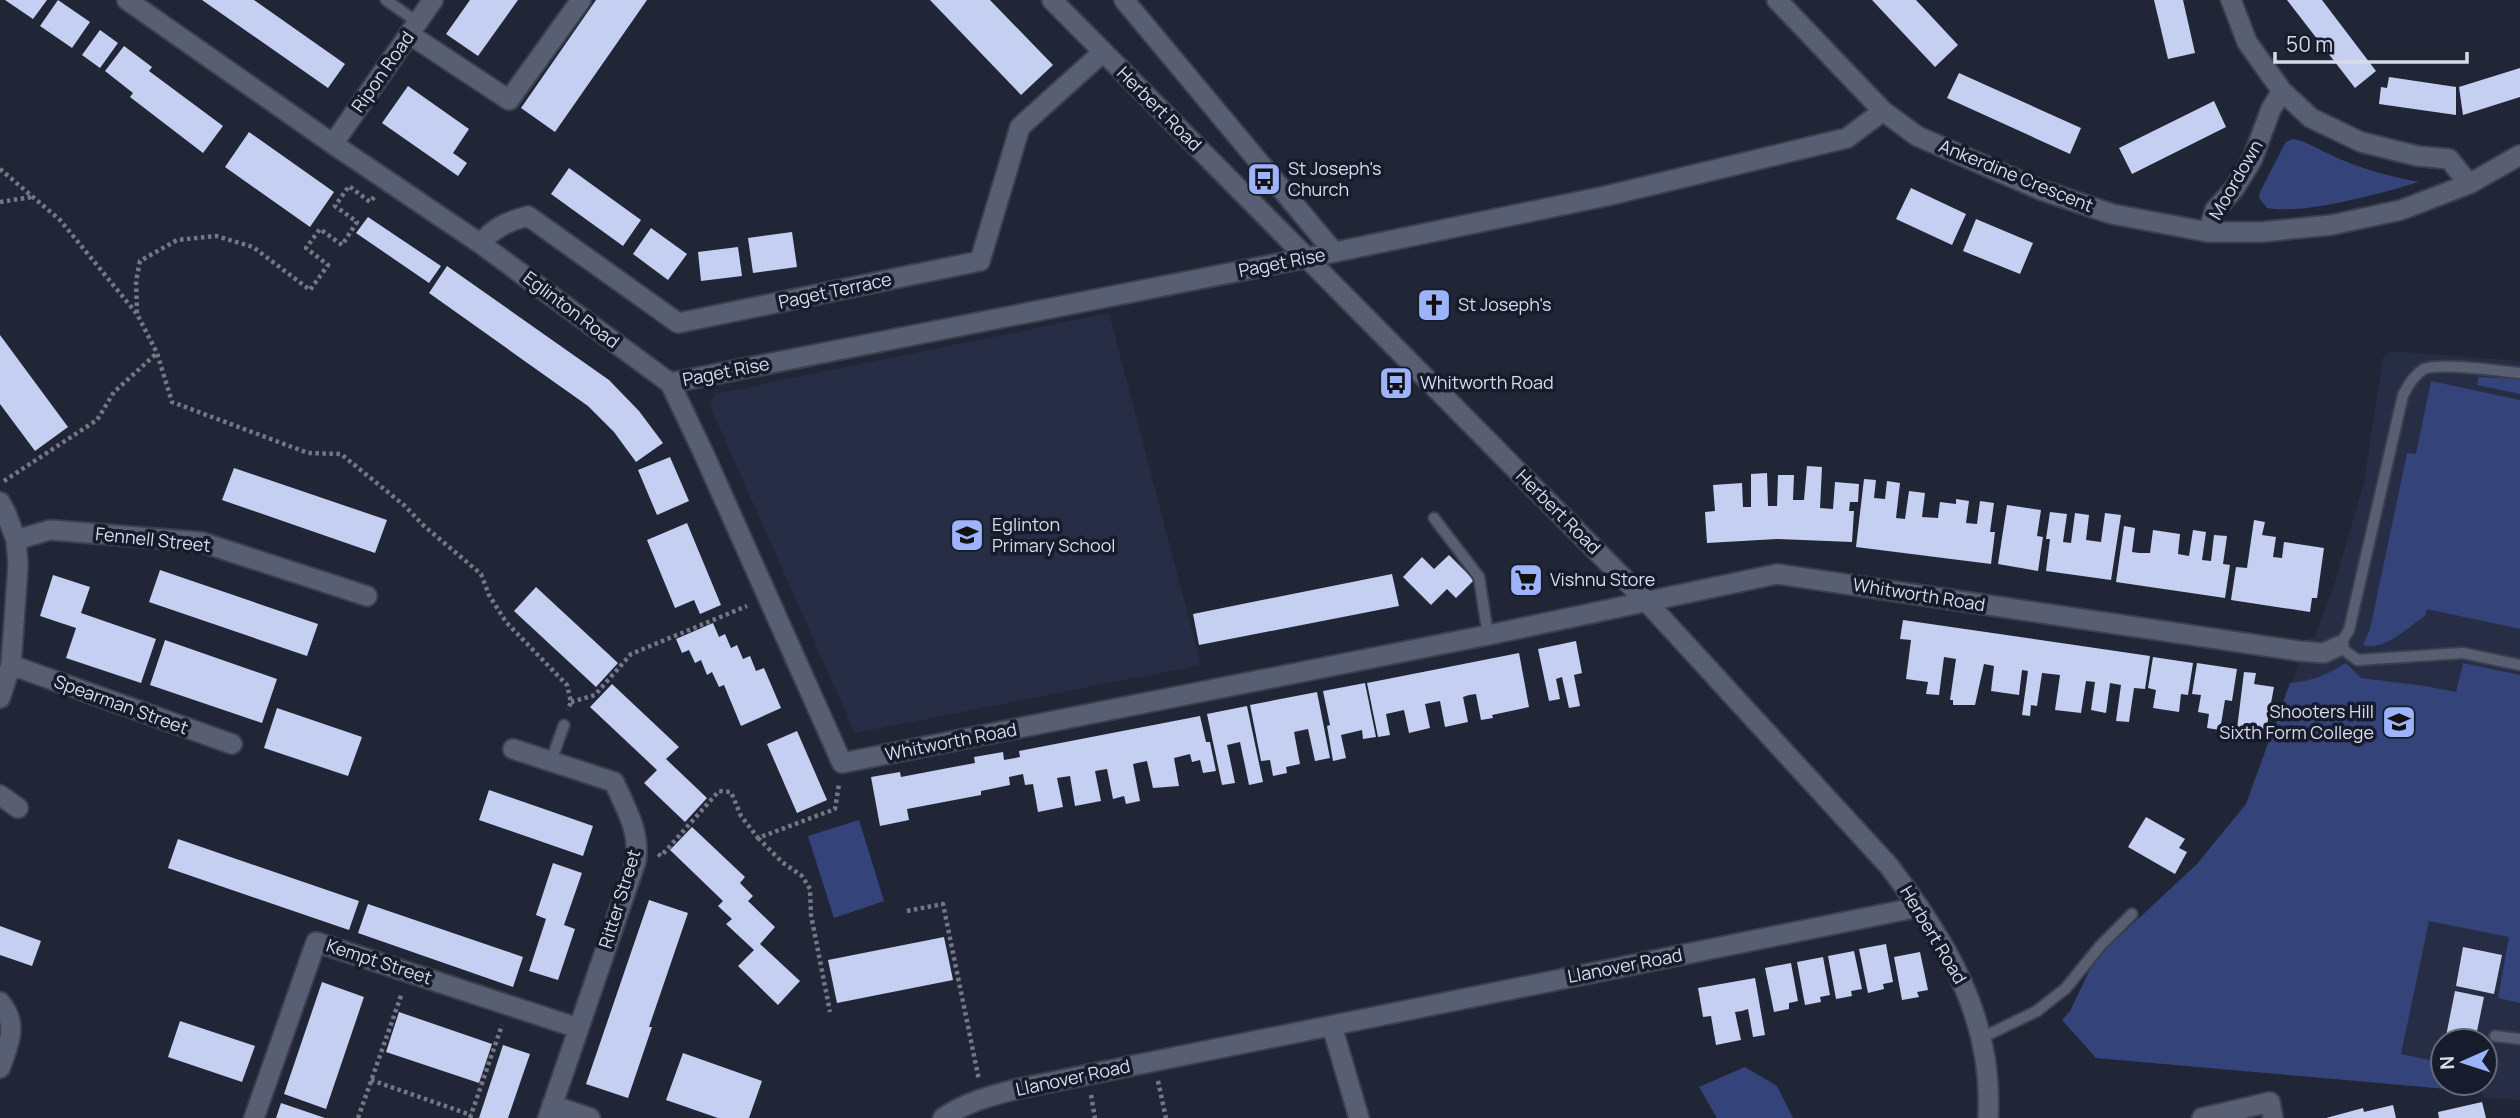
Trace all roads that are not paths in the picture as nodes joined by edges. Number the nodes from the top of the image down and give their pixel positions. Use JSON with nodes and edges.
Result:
{"nodes":[{"id":1,"x":127,"y":0,"type":"edge"},
{"id":2,"x":386,"y":0,"type":"edge"},
{"id":3,"x":433,"y":0,"type":"edge"},
{"id":4,"x":581,"y":0,"type":"edge"},
{"id":5,"x":1052,"y":0,"type":"edge"},
{"id":6,"x":1124,"y":0,"type":"edge"},
{"id":7,"x":1777,"y":0,"type":"edge"},
{"id":8,"x":2231,"y":0,"type":"edge"},
{"id":9,"x":413,"y":28,"type":"junction"},
{"id":10,"x":1103,"y":52,"type":"junction"},
{"id":11,"x":2282,"y":91,"type":"junction"},
{"id":12,"x":1883,"y":111,"type":"junction"},
{"id":13,"x":333,"y":144,"type":"junction"},
{"id":14,"x":2520,"y":155,"type":"edge"},
{"id":15,"x":2469,"y":184,"type":"junction"},
{"id":16,"x":2207,"y":232,"type":"junction"},
{"id":17,"x":481,"y":243,"type":"junction"},
{"id":18,"x":1334,"y":252,"type":"junction"},
{"id":19,"x":1306,"y":258,"type":"junction"},
{"id":20,"x":2520,"y":373,"type":"edge"},
{"id":21,"x":670,"y":383,"type":"junction"},
{"id":22,"x":0,"y":502,"type":"edge"},
{"id":23,"x":1434,"y":518,"type":"dead end"},
{"id":24,"x":16,"y":540,"type":"junction"},
{"id":25,"x":367,"y":596,"type":"dead end"},
{"id":26,"x":1646,"y":601,"type":"junction"},
{"id":27,"x":1488,"y":635,"type":"junction"},
{"id":28,"x":2340,"y":646,"type":"junction"},
{"id":29,"x":10,"y":665,"type":"junction"},
{"id":30,"x":2520,"y":665,"type":"edge"},
{"id":31,"x":0,"y":698,"type":"edge"},
{"id":32,"x":564,"y":725,"type":"road end"},
{"id":33,"x":232,"y":744,"type":"dead end"},
{"id":34,"x":513,"y":749,"type":"dead end"},
{"id":35,"x":551,"y":761,"type":"junction"},
{"id":36,"x":842,"y":763,"type":"joint"},
{"id":37,"x":0,"y":795,"type":"edge"},
{"id":38,"x":18,"y":808,"type":"dead end"},
{"id":39,"x":1919,"y":907,"type":"junction"},
{"id":40,"x":2132,"y":914,"type":"dead end"},
{"id":41,"x":0,"y":1002,"type":"edge"},
{"id":42,"x":1332,"y":1026,"type":"junction"},
{"id":43,"x":578,"y":1028,"type":"junction"},
{"id":44,"x":2499,"y":1036,"type":"edge"},
{"id":45,"x":1981,"y":1038,"type":"junction"},
{"id":46,"x":2520,"y":1039,"type":"edge"},
{"id":47,"x":0,"y":1068,"type":"edge"},
{"id":48,"x":550,"y":1112,"type":"edge"},
{"id":49,"x":254,"y":1118,"type":"edge"},
{"id":50,"x":590,"y":1118,"type":"edge"},
{"id":51,"x":943,"y":1118,"type":"edge"},
{"id":52,"x":1359,"y":1118,"type":"edge"},
{"id":53,"x":1988,"y":1118,"type":"edge"},
{"id":54,"x":2202,"y":1118,"type":"edge"},
{"id":55,"x":2273,"y":1118,"type":"edge"}],
"edges":[{"from":1,"to":13,"type":"street","name":"Eglinton Road"},
{"from":2,"to":9,"type":"lane"},
{"from":3,"to":9,"type":"street","name":"Ripon Road"},
{"from":4,"to":9,"type":"street"},
{"from":5,"to":10,"type":"street","name":"Herbert Road"},
{"from":6,"to":18,"type":"street"},
{"from":7,"to":12,"type":"street","name":"Ankerdine Crescent"},
{"from":8,"to":11,"type":"street"},
{"from":9,"to":13,"type":"street","name":"Ripon Road"},
{"from":10,"to":17,"type":"street","name":"Paget Terrace"},
{"from":10,"to":19,"type":"street","name":"Herbert Road"},
{"from":11,"to":15,"type":"street"},
{"from":11,"to":16,"type":"street","name":"Moordown"},
{"from":12,"to":16,"type":"street","name":"Ankerdine Crescent"},
{"from":12,"to":18,"type":"street","name":"Paget Rise"},
{"from":13,"to":17,"type":"street","name":"Eglinton Road"},
{"from":14,"to":15,"type":"street","name":"Ankerdine Crescent"},
{"from":15,"to":16,"type":"street","name":"Ankerdine Crescent"},
{"from":17,"to":21,"type":"street","name":"Eglinton Road"},
{"from":18,"to":19,"type":"street","name":"Paget Rise"},
{"from":19,"to":21,"type":"street","name":"Paget Rise"},
{"from":19,"to":26,"type":"street","name":"Herbert Road"},
{"from":20,"to":28,"type":"lane"},
{"from":21,"to":36,"type":"street","name":"Eglinton Road"},
{"from":22,"to":24,"type":"street"},
{"from":23,"to":27,"type":"lane"},
{"from":24,"to":25,"type":"street","name":"Fennell Street"},
{"from":24,"to":29,"type":"street"},
{"from":26,"to":27,"type":"street","name":"Whitworth Road"},
{"from":26,"to":28,"type":"street","name":"Whitworth Road"},
{"from":26,"to":39,"type":"street","name":"Herbert Road"},
{"from":27,"to":36,"type":"street","name":"Whitworth Road"},
{"from":28,"to":30,"type":"lane"},
{"from":29,"to":31,"type":"street"},
{"from":29,"to":33,"type":"street","name":"Spearman Street"},
{"from":32,"to":35,"type":"lane"},
{"from":34,"to":35,"type":"street","name":"Ritter Street"},
{"from":35,"to":43,"type":"street","name":"Ritter Street"},
{"from":37,"to":38,"type":"street"},
{"from":39,"to":42,"type":"street","name":"Llanover Road"},
{"from":39,"to":45,"type":"street","name":"Herbert Road"},
{"from":40,"to":45,"type":"lane"},
{"from":41,"to":47,"type":"street"},
{"from":42,"to":51,"type":"street","name":"Llanover Road"},
{"from":42,"to":52,"type":"street"},
{"from":43,"to":48,"type":"street","name":"Ritter Street"},
{"from":43,"to":49,"type":"street","name":"Kempt Street"},
{"from":44,"to":46,"type":"lane"},
{"from":45,"to":53,"type":"street","name":"Herbert Road"},
{"from":48,"to":50,"type":"street"},
{"from":54,"to":55,"type":"street"}]}
